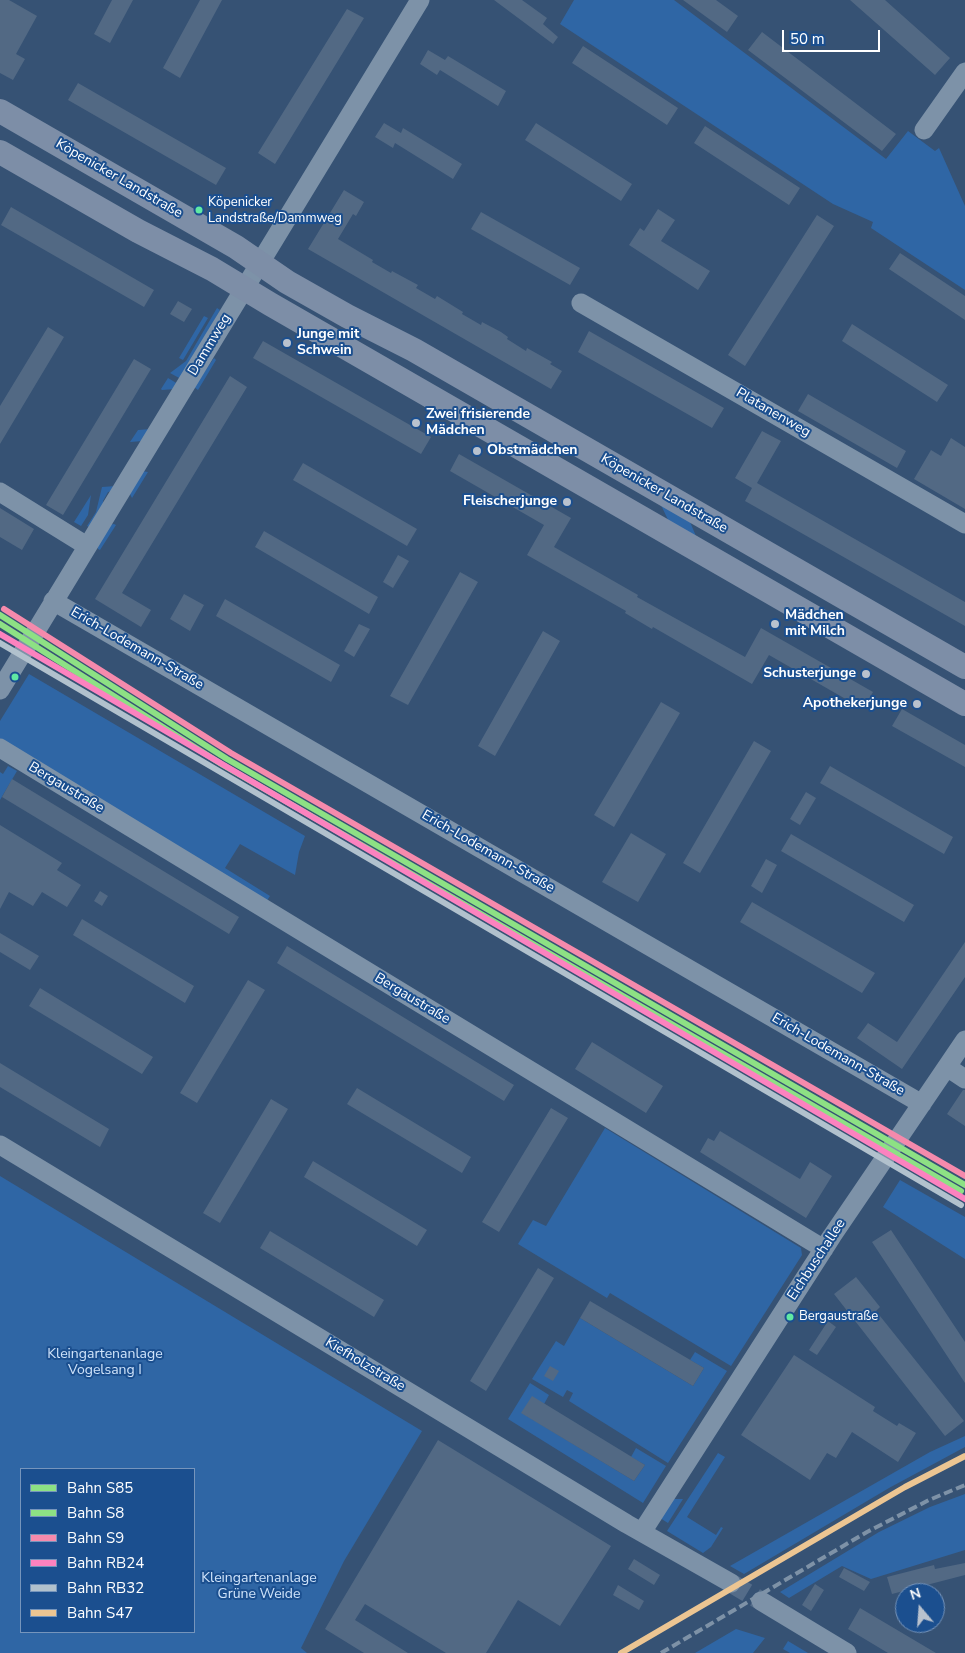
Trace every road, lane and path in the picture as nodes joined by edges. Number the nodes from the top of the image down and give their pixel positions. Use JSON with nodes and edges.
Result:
{"nodes":[{"id":1,"x":420,"y":0,"type":"edge"},
{"id":2,"x":965,"y":72,"type":"edge"},
{"id":3,"x":0,"y":111,"type":"edge"},
{"id":4,"x":924,"y":130,"type":"dead end"},
{"id":5,"x":0,"y":152,"type":"edge"},
{"id":6,"x":260,"y":263,"type":"junction"},
{"id":7,"x":244,"y":289,"type":"junction"},
{"id":8,"x":581,"y":303,"type":"dead end"},
{"id":9,"x":0,"y":492,"type":"edge"},
{"id":10,"x":965,"y":524,"type":"edge"},
{"id":11,"x":87,"y":546,"type":"junction"},
{"id":12,"x":53,"y":601,"type":"junction"},
{"id":13,"x":965,"y":667,"type":"edge"},
{"id":14,"x":0,"y":690,"type":"edge"},
{"id":15,"x":965,"y":704,"type":"edge"},
{"id":16,"x":0,"y":748,"type":"edge"},
{"id":17,"x":965,"y":1040,"type":"edge"},
{"id":18,"x":947,"y":1067,"type":"junction"},
{"id":19,"x":965,"y":1078,"type":"edge"},
{"id":20,"x":922,"y":1104,"type":"junction"},
{"id":21,"x":0,"y":1145,"type":"edge"},
{"id":22,"x":824,"y":1249,"type":"junction"},
{"id":23,"x":642,"y":1532,"type":"junction"},
{"id":24,"x":732,"y":1584,"type":"tunnel mouth"},
{"id":25,"x":760,"y":1601,"type":"tunnel mouth"},
{"id":26,"x":847,"y":1653,"type":"edge"}],
"edges":[{"from":1,"to":6,"type":"street","name":"Dammweg"},
{"from":2,"to":4,"type":"street"},
{"from":3,"to":6,"type":"main road","name":"Köpenicker Landstraße"},
{"from":5,"to":7,"type":"main road"},
{"from":6,"to":7,"type":"street","name":"Dammweg"},
{"from":6,"to":13,"type":"main road","name":"Köpenicker Landstraße"},
{"from":7,"to":11,"type":"street","name":"Dammweg"},
{"from":7,"to":15,"type":"main road"},
{"from":8,"to":10,"type":"street","name":"Platanenweg"},
{"from":9,"to":11,"type":"street"},
{"from":11,"to":12,"type":"street","name":"Dammweg"},
{"from":12,"to":14,"type":"street","name":"Dammweg"},
{"from":12,"to":20,"type":"street","name":"Erich-Lodemann-Straße"},
{"from":16,"to":22,"type":"street","name":"Bergaustraße"},
{"from":17,"to":18,"type":"street","name":"Eichbuschallee"},
{"from":18,"to":19,"type":"street"},
{"from":18,"to":20,"type":"street","name":"Eichbuschallee"},
{"from":20,"to":22,"type":"street","name":"Eichbuschallee"},
{"from":21,"to":23,"type":"street","name":"Kiefholzstraße"},
{"from":22,"to":23,"type":"street","name":"Eichbuschallee"},
{"from":23,"to":24,"type":"street","name":"Kiefholzstraße"},
{"from":25,"to":26,"type":"street"}]}
